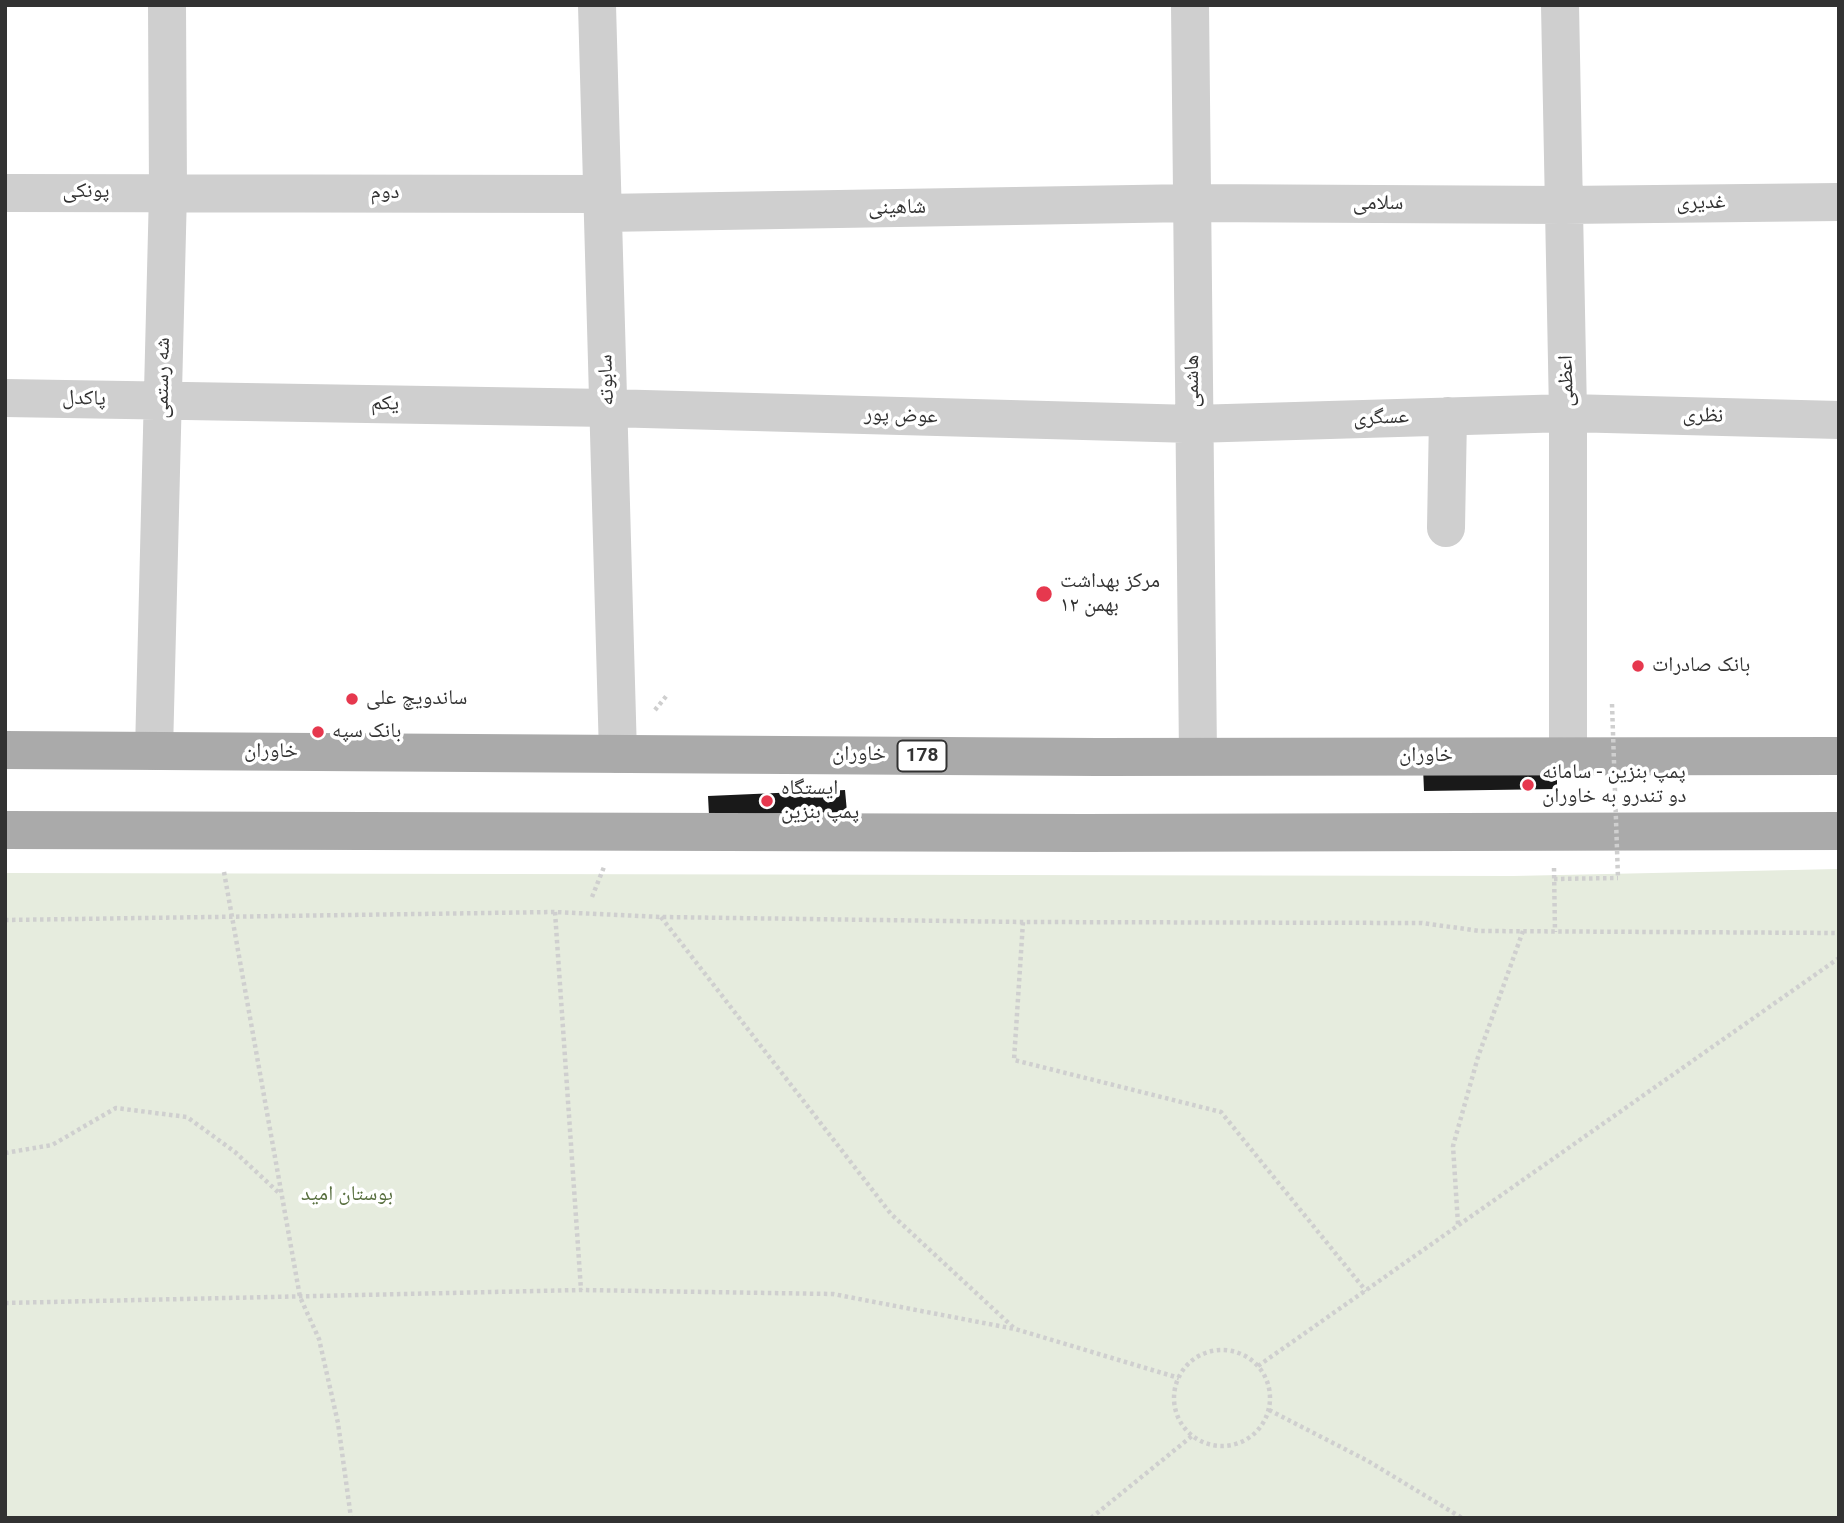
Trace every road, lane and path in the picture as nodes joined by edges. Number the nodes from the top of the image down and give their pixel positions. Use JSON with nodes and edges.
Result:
{"nodes":[{"id":1,"x":167,"y":5,"type":"edge"},
{"id":2,"x":597,"y":5,"type":"edge"},
{"id":3,"x":1190,"y":5,"type":"edge"},
{"id":4,"x":1560,"y":5,"type":"edge"},
{"id":5,"x":168,"y":192,"type":"junction"},
{"id":6,"x":5,"y":193,"type":"edge"},
{"id":7,"x":1839,"y":202,"type":"edge"},
{"id":8,"x":1192,"y":203,"type":"junction"},
{"id":9,"x":603,"y":204,"type":"junction"},
{"id":10,"x":1564,"y":205,"type":"junction"},
{"id":11,"x":5,"y":398,"type":"edge"},
{"id":12,"x":162,"y":400,"type":"junction"},
{"id":13,"x":608,"y":408,"type":"junction"},
{"id":14,"x":1568,"y":412,"type":"junction"},
{"id":15,"x":1448,"y":416,"type":"junction"},
{"id":16,"x":1839,"y":420,"type":"edge"},
{"id":17,"x":1193,"y":424,"type":"junction"},
{"id":18,"x":1446,"y":528,"type":"dead end"},
{"id":19,"x":1612,"y":704,"type":"dead end"},
{"id":20,"x":5,"y":750,"type":"edge"},
{"id":21,"x":154,"y":751,"type":"junction"},
{"id":22,"x":618,"y":754,"type":"junction"},
{"id":23,"x":1839,"y":756,"type":"edge"},
{"id":24,"x":1198,"y":757,"type":"junction"},
{"id":25,"x":1568,"y":757,"type":"junction"},
{"id":26,"x":5,"y":830,"type":"edge"},
{"id":27,"x":1839,"y":831,"type":"edge"},
{"id":28,"x":224,"y":872,"type":"dead end"},
{"id":29,"x":555,"y":912,"type":"junction"},
{"id":30,"x":232,"y":917,"type":"junction"},
{"id":31,"x":661,"y":917,"type":"junction"},
{"id":32,"x":5,"y":920,"type":"edge"},
{"id":33,"x":1023,"y":922,"type":"junction"},
{"id":34,"x":1523,"y":932,"type":"junction"},
{"id":35,"x":1555,"y":932,"type":"junction"},
{"id":36,"x":1839,"y":933,"type":"edge"},
{"id":37,"x":1839,"y":958,"type":"edge"},
{"id":38,"x":5,"y":1153,"type":"edge"},
{"id":39,"x":280,"y":1195,"type":"junction"},
{"id":40,"x":1458,"y":1225,"type":"junction"},
{"id":41,"x":581,"y":1290,"type":"junction"},
{"id":42,"x":1366,"y":1291,"type":"junction"},
{"id":43,"x":300,"y":1297,"type":"junction"},
{"id":44,"x":5,"y":1303,"type":"edge"},
{"id":45,"x":1015,"y":1329,"type":"junction"},
{"id":46,"x":1258,"y":1366,"type":"junction"},
{"id":47,"x":1179,"y":1378,"type":"junction"},
{"id":48,"x":1269,"y":1410,"type":"junction"},
{"id":49,"x":1192,"y":1436,"type":"junction"},
{"id":50,"x":351,"y":1518,"type":"edge"},
{"id":51,"x":1091,"y":1518,"type":"edge"},
{"id":52,"x":1462,"y":1518,"type":"edge"}],
"edges":[{"from":1,"to":5,"type":"street","name":"شه رستمی"},
{"from":2,"to":9,"type":"street","name":"سابوته"},
{"from":3,"to":8,"type":"street","name":"هاشمی"},
{"from":4,"to":10,"type":"street","name":"اعظمی"},
{"from":5,"to":6,"type":"street","name":"پونکی"},
{"from":5,"to":9,"type":"street","name":"دوم"},
{"from":5,"to":12,"type":"street","name":"شه رستمی"},
{"from":7,"to":10,"type":"street","name":"غدیری"},
{"from":8,"to":9,"type":"street","name":"شاهینی"},
{"from":8,"to":10,"type":"street","name":"سلامی"},
{"from":8,"to":17,"type":"street","name":"هاشمی"},
{"from":9,"to":13,"type":"street","name":"سابوته"},
{"from":10,"to":14,"type":"street","name":"اعظمی"},
{"from":11,"to":12,"type":"street","name":"پاکدل"},
{"from":12,"to":13,"type":"street","name":"یکم"},
{"from":12,"to":21,"type":"street","name":"شه رستمی"},
{"from":13,"to":17,"type":"street","name":"عوض پور"},
{"from":13,"to":22,"type":"street","name":"سابوته"},
{"from":14,"to":15,"type":"street","name":"عسگری"},
{"from":14,"to":16,"type":"street","name":"نظری"},
{"from":14,"to":25,"type":"street","name":"اعظمی"},
{"from":15,"to":17,"type":"street","name":"عسگری"},
{"from":15,"to":18,"type":"street"},
{"from":17,"to":24,"type":"street","name":"هاشمی"},
{"from":19,"to":35,"type":"path","bridge":true},
{"from":20,"to":21,"type":"main road","name":"خاوران","number":"178"},
{"from":21,"to":22,"type":"main road","name":"خاوران","number":"178"},
{"from":22,"to":24,"type":"main road","name":"خاوران","number":"178"},
{"from":23,"to":25,"type":"main road","name":"خاوران","number":"178"},
{"from":24,"to":25,"type":"main road","name":"خاوران","number":"178"},
{"from":26,"to":27,"type":"main road"},
{"from":28,"to":30,"type":"path"},
{"from":29,"to":30,"type":"path"},
{"from":29,"to":31,"type":"path"},
{"from":29,"to":41,"type":"path"},
{"from":30,"to":32,"type":"path"},
{"from":30,"to":39,"type":"path"},
{"from":31,"to":33,"type":"path"},
{"from":31,"to":45,"type":"path"},
{"from":33,"to":34,"type":"path"},
{"from":33,"to":42,"type":"path"},
{"from":34,"to":35,"type":"path"},
{"from":34,"to":40,"type":"path"},
{"from":35,"to":36,"type":"path"},
{"from":37,"to":40,"type":"path"},
{"from":38,"to":39,"type":"path"},
{"from":39,"to":43,"type":"path"},
{"from":40,"to":42,"type":"path"},
{"from":41,"to":43,"type":"path"},
{"from":41,"to":45,"type":"path"},
{"from":42,"to":46,"type":"path"},
{"from":43,"to":44,"type":"path"},
{"from":43,"to":50,"type":"path"},
{"from":45,"to":47,"type":"path"},
{"from":46,"to":47,"type":"path"},
{"from":46,"to":48,"type":"path"},
{"from":47,"to":49,"type":"path"},
{"from":48,"to":49,"type":"path"},
{"from":48,"to":52,"type":"path"},
{"from":49,"to":51,"type":"path"}]}
